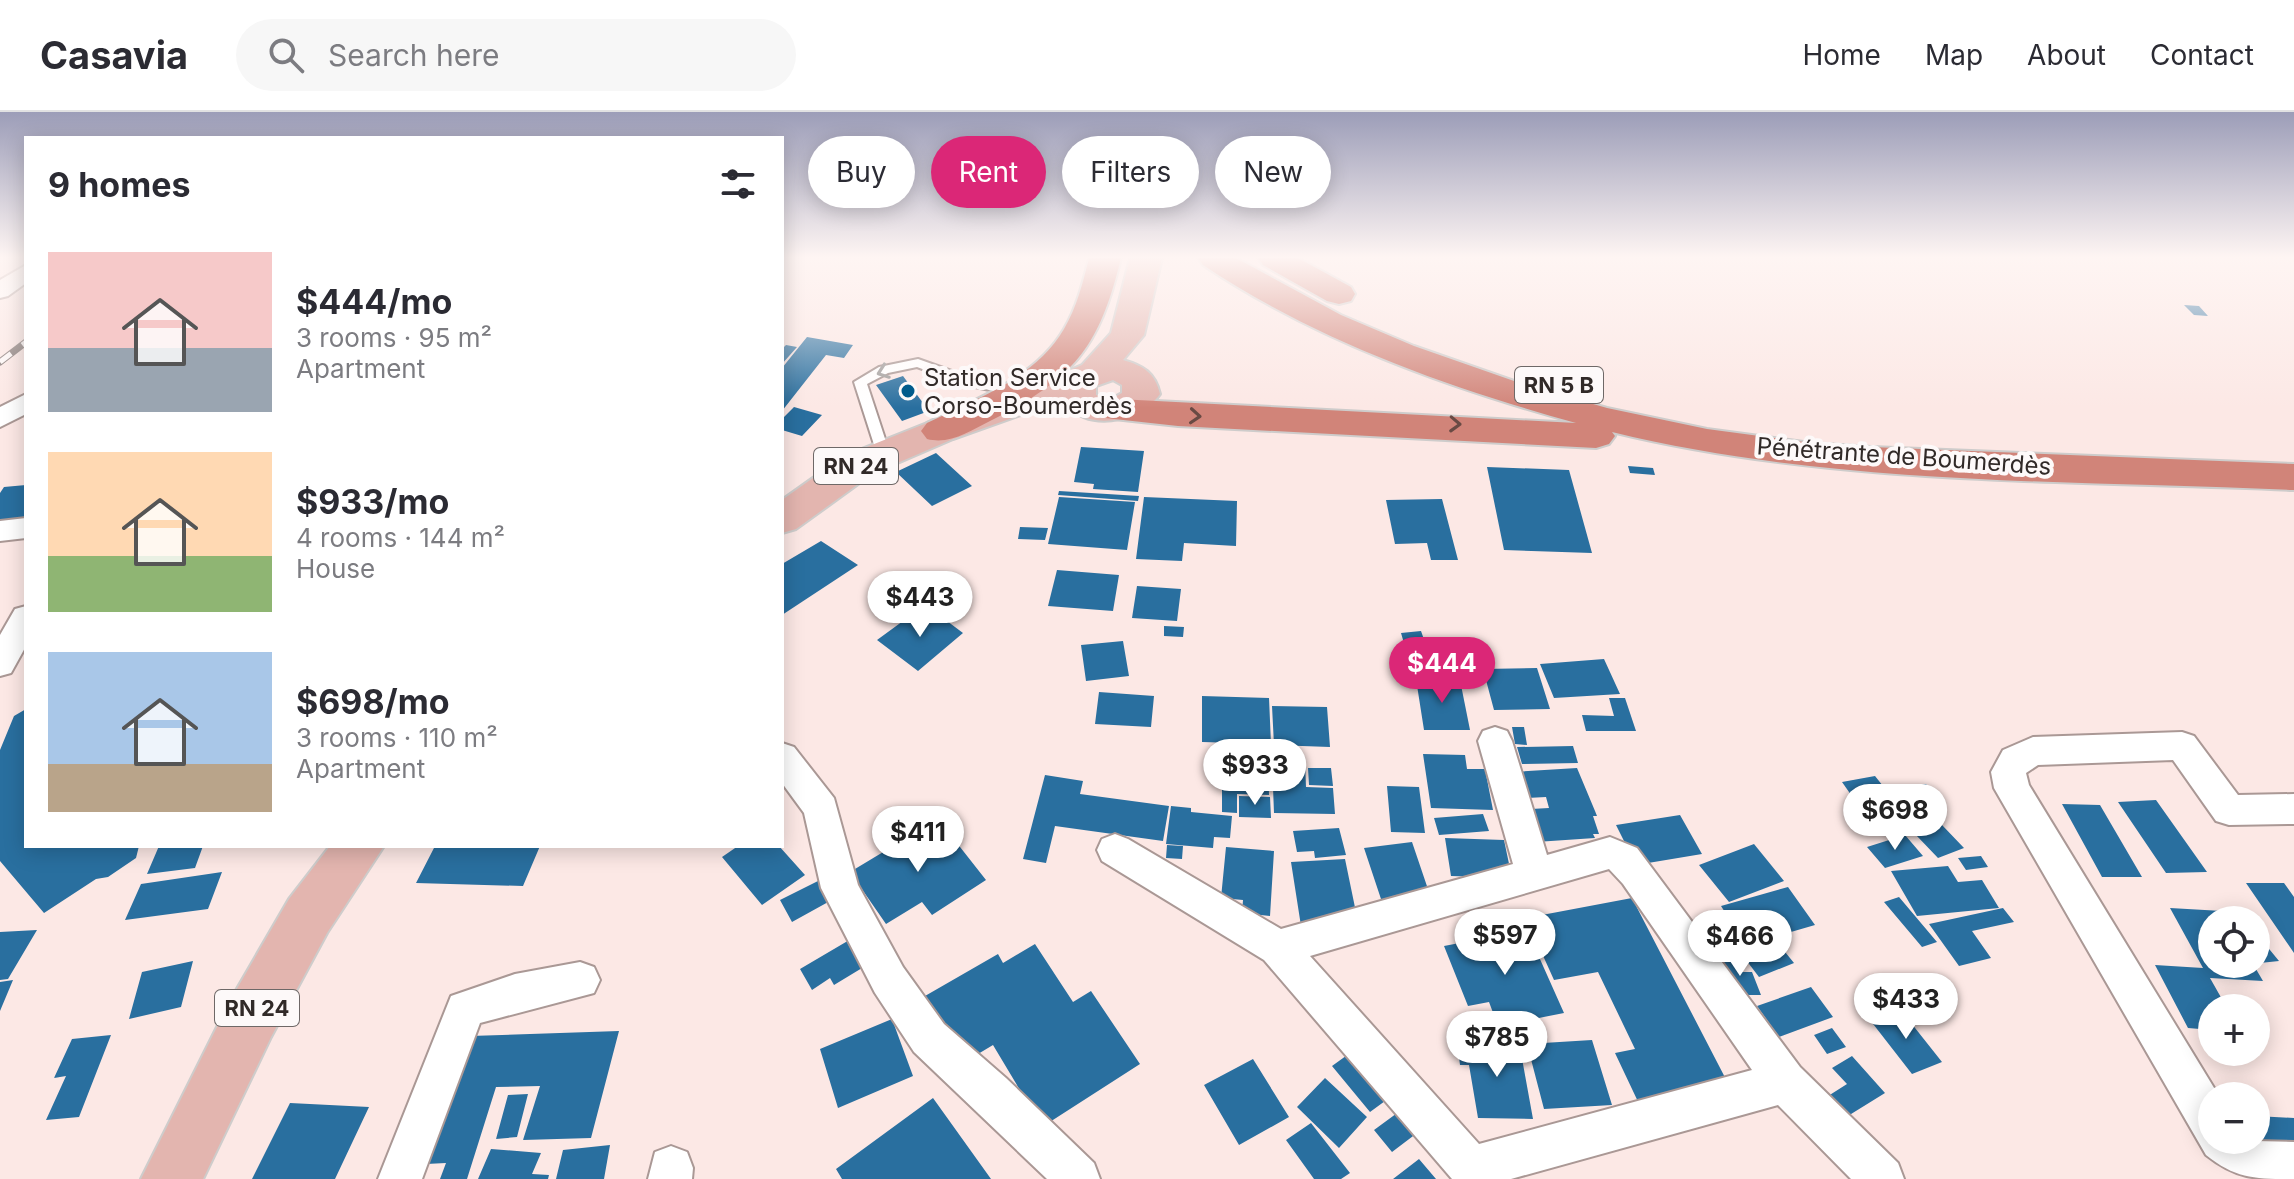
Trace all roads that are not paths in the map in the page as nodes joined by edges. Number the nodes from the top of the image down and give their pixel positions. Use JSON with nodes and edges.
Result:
{"nodes":[{"id":1,"x":1091,"y":308,"type":"edge"},
{"id":2,"x":1134,"y":308,"type":"edge"},
{"id":3,"x":1301,"y":308,"type":"edge"},
{"id":4,"x":1349,"y":308,"type":"edge"},
{"id":5,"x":1368,"y":308,"type":"edge"},
{"id":6,"x":1127,"y":335,"type":"junction"},
{"id":7,"x":1497,"y":369,"type":"junction"},
{"id":8,"x":1027,"y":394,"type":"junction"},
{"id":9,"x":1111,"y":394,"type":"junction"},
{"id":10,"x":24,"y":403,"type":"edge"},
{"id":11,"x":0,"y":419,"type":"edge"},
{"id":12,"x":940,"y":431,"type":"junction"},
{"id":13,"x":2294,"y":451,"type":"edge"},
{"id":14,"x":883,"y":454,"type":"junction"},
{"id":15,"x":1809,"y":454,"type":"junction"},
{"id":16,"x":2294,"y":477,"type":"edge"},
{"id":17,"x":784,"y":518,"type":"edge"},
{"id":18,"x":24,"y":528,"type":"edge"},
{"id":19,"x":0,"y":531,"type":"edge"},
{"id":20,"x":1495,"y":741,"type":"dead end"},
{"id":21,"x":784,"y":760,"type":"edge"},
{"id":22,"x":2294,"y":809,"type":"edge"},
{"id":23,"x":358,"y":848,"type":"edge"},
{"id":24,"x":1115,"y":850,"type":"dead end"},
{"id":25,"x":1535,"y":875,"type":"junction"},
{"id":26,"x":1278,"y":948,"type":"junction"},
{"id":27,"x":580,"y":980,"type":"dead end"},
{"id":28,"x":1785,"y":1082,"type":"junction"},
{"id":29,"x":2198,"y":1101,"type":"edge"},
{"id":30,"x":2236,"y":1154,"type":"edge"},
{"id":31,"x":2294,"y":1164,"type":"edge"},
{"id":32,"x":1476,"y":1174,"type":"edge"},
{"id":33,"x":171,"y":1179,"type":"edge"},
{"id":34,"x":400,"y":1179,"type":"edge"},
{"id":35,"x":1078,"y":1179,"type":"edge"},
{"id":36,"x":1882,"y":1179,"type":"edge"}],
"edges":[{"from":1,"to":8,"type":"highway"},
{"from":2,"to":6,"type":"main road"},
{"from":3,"to":15,"type":"highway","name":"Pénétrante de Boumerdès","number":"RN 5 B"},
{"from":4,"to":7,"type":"highway","name":"Pénétrante de Boumerdès","number":"RN 5 B"},
{"from":5,"to":7,"type":"highway"},
{"from":6,"to":9,"type":"main road"},
{"from":6,"to":9,"type":"main road"},
{"from":7,"to":13,"type":"highway","name":"Pénétrante de Boumerdès","number":"RN 5 B"},
{"from":8,"to":9,"type":"main road"},
{"from":8,"to":12,"type":"main road"},
{"from":8,"to":14,"type":"lane","one_way":true},
{"from":9,"to":12,"type":"main road"},
{"from":9,"to":15,"type":"highway","one_way":true},
{"from":10,"to":11,"type":"street"},
{"from":12,"to":14,"type":"main road","number":"RN 24"},
{"from":14,"to":17,"type":"main road","number":"RN 24"},
{"from":15,"to":16,"type":"highway","name":"Pénétrante de Boumerdès","number":"RN 5 B"},
{"from":18,"to":19,"type":"street"},
{"from":20,"to":25,"type":"street"},
{"from":21,"to":35,"type":"street"},
{"from":22,"to":29,"type":"street"},
{"from":23,"to":33,"type":"main road","number":"RN 24"},
{"from":24,"to":26,"type":"street"},
{"from":25,"to":26,"type":"street"},
{"from":25,"to":28,"type":"street"},
{"from":26,"to":32,"type":"street"},
{"from":27,"to":34,"type":"street"},
{"from":28,"to":32,"type":"street"},
{"from":28,"to":36,"type":"street"},
{"from":30,"to":31,"type":"street"}]}
